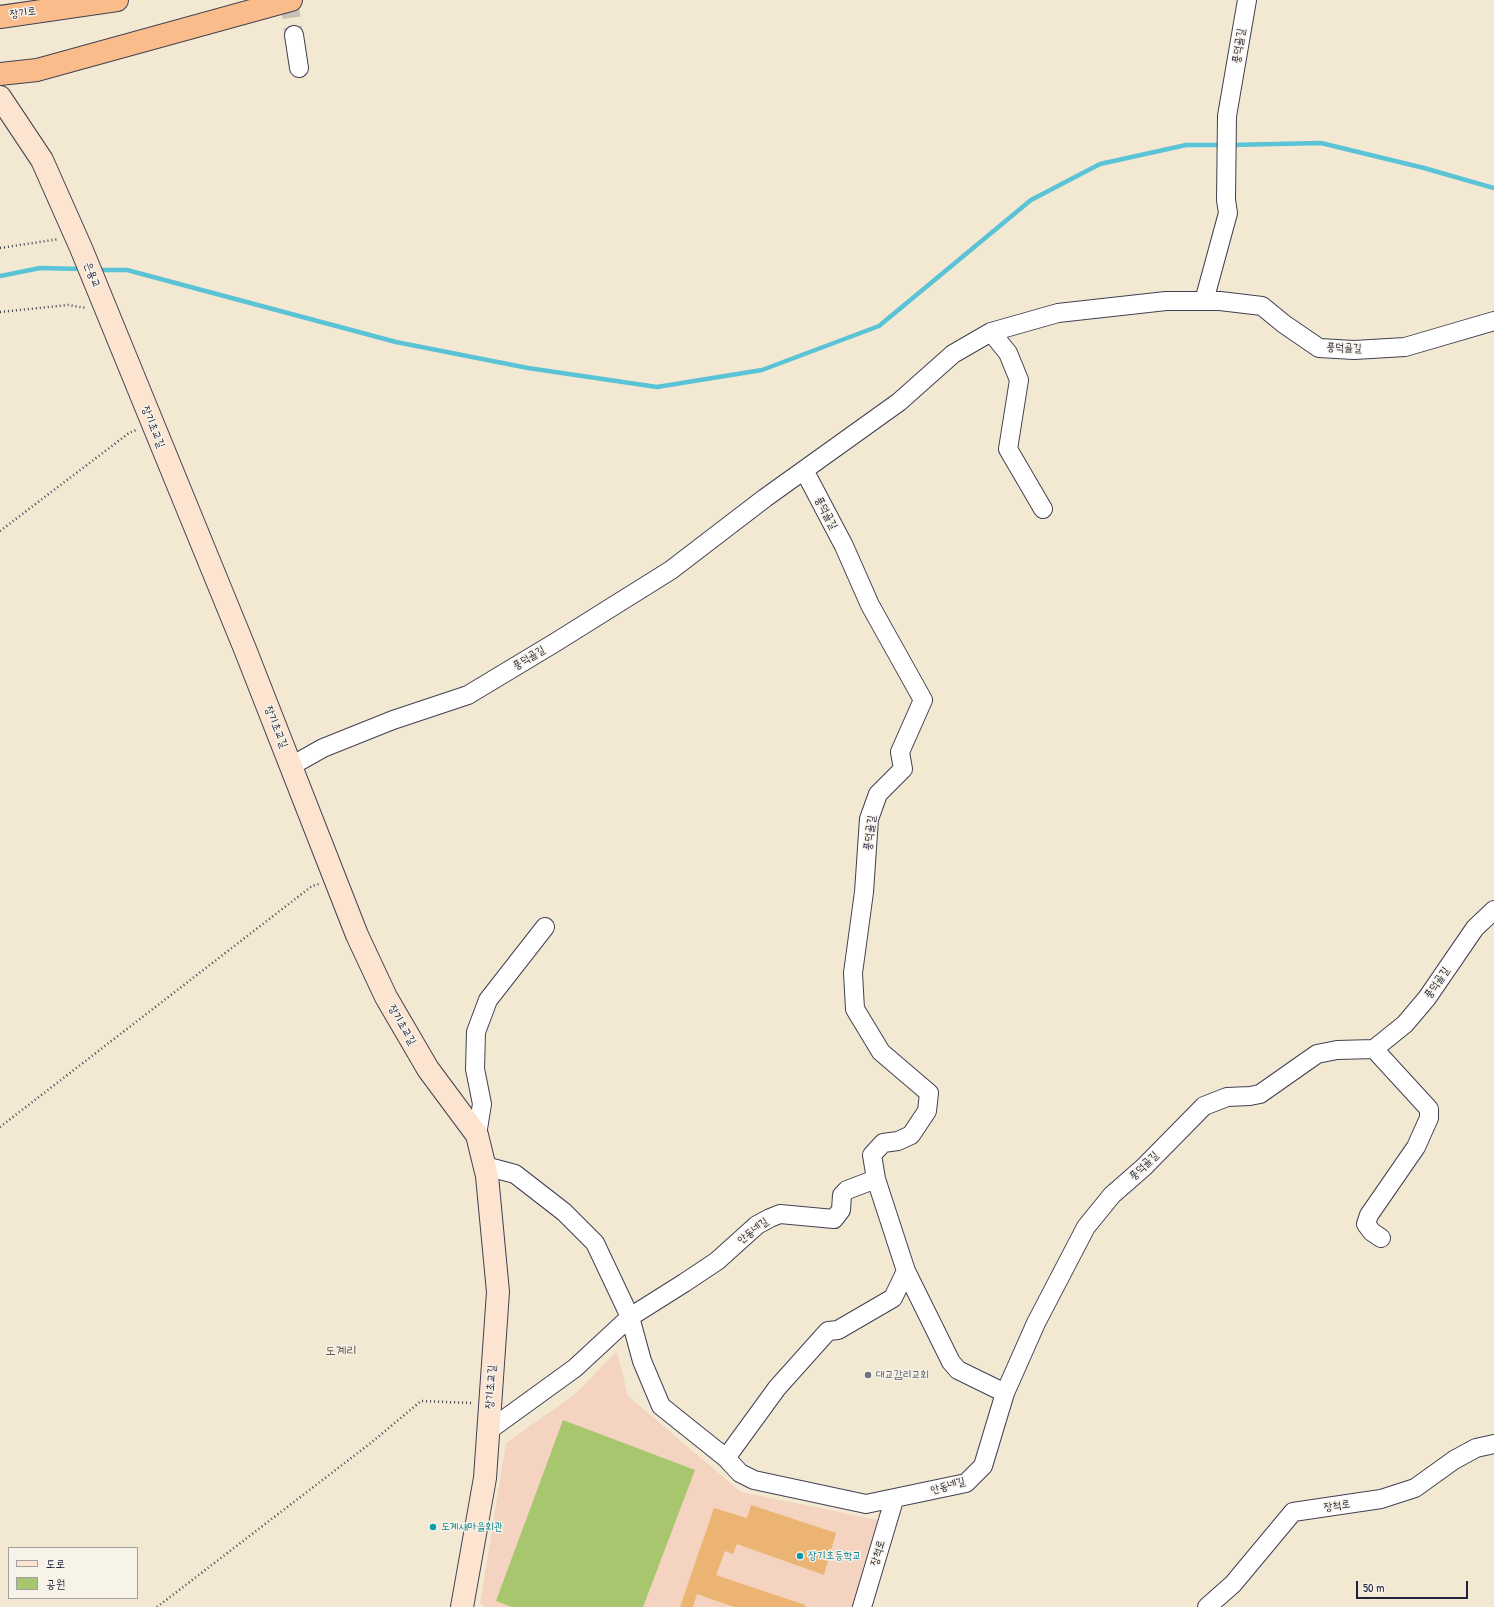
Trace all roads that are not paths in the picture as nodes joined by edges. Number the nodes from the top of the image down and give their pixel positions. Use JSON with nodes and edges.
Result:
{"nodes":[{"id":1,"x":117,"y":0,"type":"edge"},
{"id":2,"x":291,"y":0,"type":"edge"},
{"id":3,"x":1246,"y":0,"type":"edge"},
{"id":4,"x":0,"y":17,"type":"edge"},
{"id":5,"x":294,"y":35,"type":"tunnel mouth"},
{"id":6,"x":299,"y":68,"type":"dead end"},
{"id":7,"x":0,"y":74,"type":"edge"},
{"id":8,"x":0,"y":97,"type":"edge"},
{"id":9,"x":1204,"y":301,"type":"junction"},
{"id":10,"x":104,"y":307,"type":"joint"},
{"id":11,"x":1494,"y":321,"type":"edge"},
{"id":12,"x":991,"y":332,"type":"junction"},
{"id":13,"x":804,"y":470,"type":"junction"},
{"id":14,"x":1043,"y":509,"type":"dead end"},
{"id":15,"x":291,"y":766,"type":"junction"},
{"id":16,"x":1494,"y":910,"type":"edge"},
{"id":17,"x":545,"y":927,"type":"dead end"},
{"id":18,"x":1374,"y":1049,"type":"junction"},
{"id":19,"x":477,"y":1135,"type":"junction"},
{"id":20,"x":484,"y":1166,"type":"junction"},
{"id":21,"x":876,"y":1179,"type":"junction"},
{"id":22,"x":1381,"y":1238,"type":"dead end"},
{"id":23,"x":906,"y":1271,"type":"junction"},
{"id":24,"x":630,"y":1317,"type":"junction"},
{"id":25,"x":1005,"y":1393,"type":"junction"},
{"id":26,"x":488,"y":1431,"type":"junction"},
{"id":27,"x":1494,"y":1444,"type":"edge"},
{"id":28,"x":726,"y":1458,"type":"junction"},
{"id":29,"x":894,"y":1500,"type":"junction"},
{"id":30,"x":462,"y":1607,"type":"edge"},
{"id":31,"x":862,"y":1607,"type":"edge"},
{"id":32,"x":1207,"y":1607,"type":"edge"}],
"edges":[{"from":1,"to":4,"type":"highway","name":"장기로"},
{"from":2,"to":7,"type":"highway"},
{"from":3,"to":9,"type":"street","name":"풍덕골길"},
{"from":5,"to":6,"type":"street"},
{"from":8,"to":10,"type":"main road","name":"은용교"},
{"from":9,"to":11,"type":"street","name":"풍덕골길"},
{"from":9,"to":12,"type":"street","name":"풍덕골길"},
{"from":10,"to":15,"type":"main road","name":"장기초교길"},
{"from":12,"to":13,"type":"street","name":"풍덕골길"},
{"from":12,"to":14,"type":"street"},
{"from":13,"to":15,"type":"street","name":"풍덕골길"},
{"from":13,"to":21,"type":"street","name":"풍덕골길"},
{"from":15,"to":19,"type":"main road","name":"장기초교길"},
{"from":16,"to":18,"type":"street","name":"풍덕골길"},
{"from":17,"to":19,"type":"street","name":"장기초교길"},
{"from":18,"to":22,"type":"street"},
{"from":18,"to":25,"type":"street","name":"풍덕골길"},
{"from":19,"to":20,"type":"main road","name":"장기초교길"},
{"from":20,"to":24,"type":"street"},
{"from":20,"to":26,"type":"main road","name":"장기초교길"},
{"from":21,"to":23,"type":"street"},
{"from":21,"to":24,"type":"street","name":"안동네길"},
{"from":23,"to":25,"type":"street"},
{"from":23,"to":28,"type":"street"},
{"from":24,"to":26,"type":"street","name":"안동네길"},
{"from":24,"to":28,"type":"street","name":"안동네길"},
{"from":25,"to":29,"type":"street","name":"안동네길"},
{"from":26,"to":30,"type":"main road","name":"장기초교길"},
{"from":27,"to":32,"type":"street","name":"장척로"},
{"from":28,"to":29,"type":"street","name":"안동네길"},
{"from":29,"to":31,"type":"street","name":"장척로"}]}
